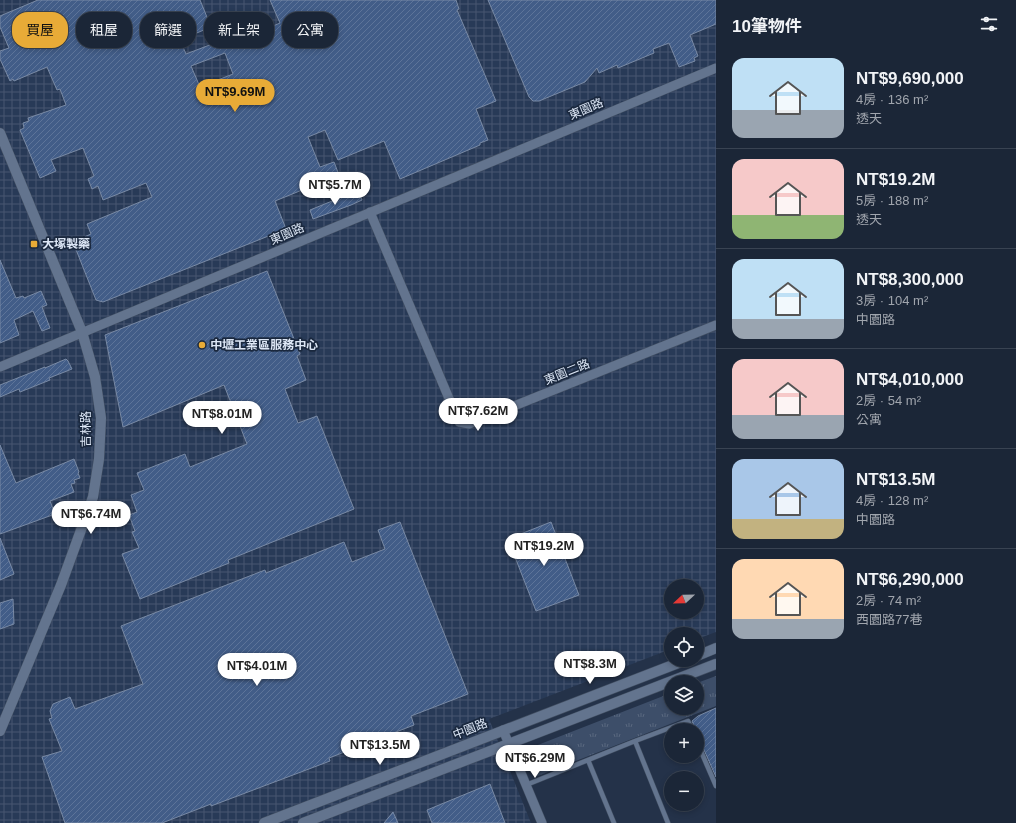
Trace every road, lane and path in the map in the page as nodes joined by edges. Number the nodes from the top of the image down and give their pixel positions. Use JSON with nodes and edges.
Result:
{"nodes":[{"id":1,"x":716,"y":68,"type":"edge"},
{"id":2,"x":0,"y":133,"type":"edge"},
{"id":3,"x":370,"y":212,"type":"junction"},
{"id":4,"x":716,"y":325,"type":"edge"},
{"id":5,"x":82,"y":332,"type":"junction"},
{"id":6,"x":0,"y":367,"type":"edge"},
{"id":7,"x":716,"y":648,"type":"edge"},
{"id":8,"x":704,"y":653,"type":"edge"},
{"id":9,"x":716,"y":664,"type":"edge"},
{"id":10,"x":668,"y":667,"type":"edge"},
{"id":11,"x":503,"y":730,"type":"junction"},
{"id":12,"x":664,"y":730,"type":"edge"},
{"id":13,"x":1,"y":731,"type":"edge"},
{"id":14,"x":635,"y":741,"type":"junction"},
{"id":15,"x":509,"y":744,"type":"junction"},
{"id":16,"x":704,"y":758,"type":"edge"},
{"id":17,"x":588,"y":760,"type":"junction"},
{"id":18,"x":526,"y":785,"type":"junction"},
{"id":19,"x":716,"y":786,"type":"edge"},
{"id":20,"x":264,"y":823,"type":"edge"},
{"id":21,"x":303,"y":823,"type":"edge"},
{"id":22,"x":542,"y":823,"type":"edge"},
{"id":23,"x":614,"y":823,"type":"edge"},
{"id":24,"x":668,"y":823,"type":"edge"}],
"edges":[{"from":1,"to":3,"type":"street","name":"東園路"},
{"from":2,"to":5,"type":"main road","name":"吉林路"},
{"from":3,"to":4,"type":"street","name":"東園二路"},
{"from":3,"to":5,"type":"street","name":"東園路"},
{"from":5,"to":6,"type":"street","name":"東園路"},
{"from":5,"to":13,"type":"main road","name":"吉林路"},
{"from":7,"to":8,"type":"main road"},
{"from":9,"to":15,"type":"main road"},
{"from":10,"to":11,"type":"main road","name":"中園路"},
{"from":11,"to":15,"type":"street"},
{"from":11,"to":20,"type":"main road","name":"中園路"},
{"from":12,"to":14,"type":"lane"},
{"from":14,"to":17,"type":"lane"},
{"from":14,"to":24,"type":"lane"},
{"from":15,"to":18,"type":"street"},
{"from":15,"to":21,"type":"main road"},
{"from":16,"to":19,"type":"lane"},
{"from":17,"to":18,"type":"lane"},
{"from":17,"to":23,"type":"lane"},
{"from":18,"to":22,"type":"street"}]}
